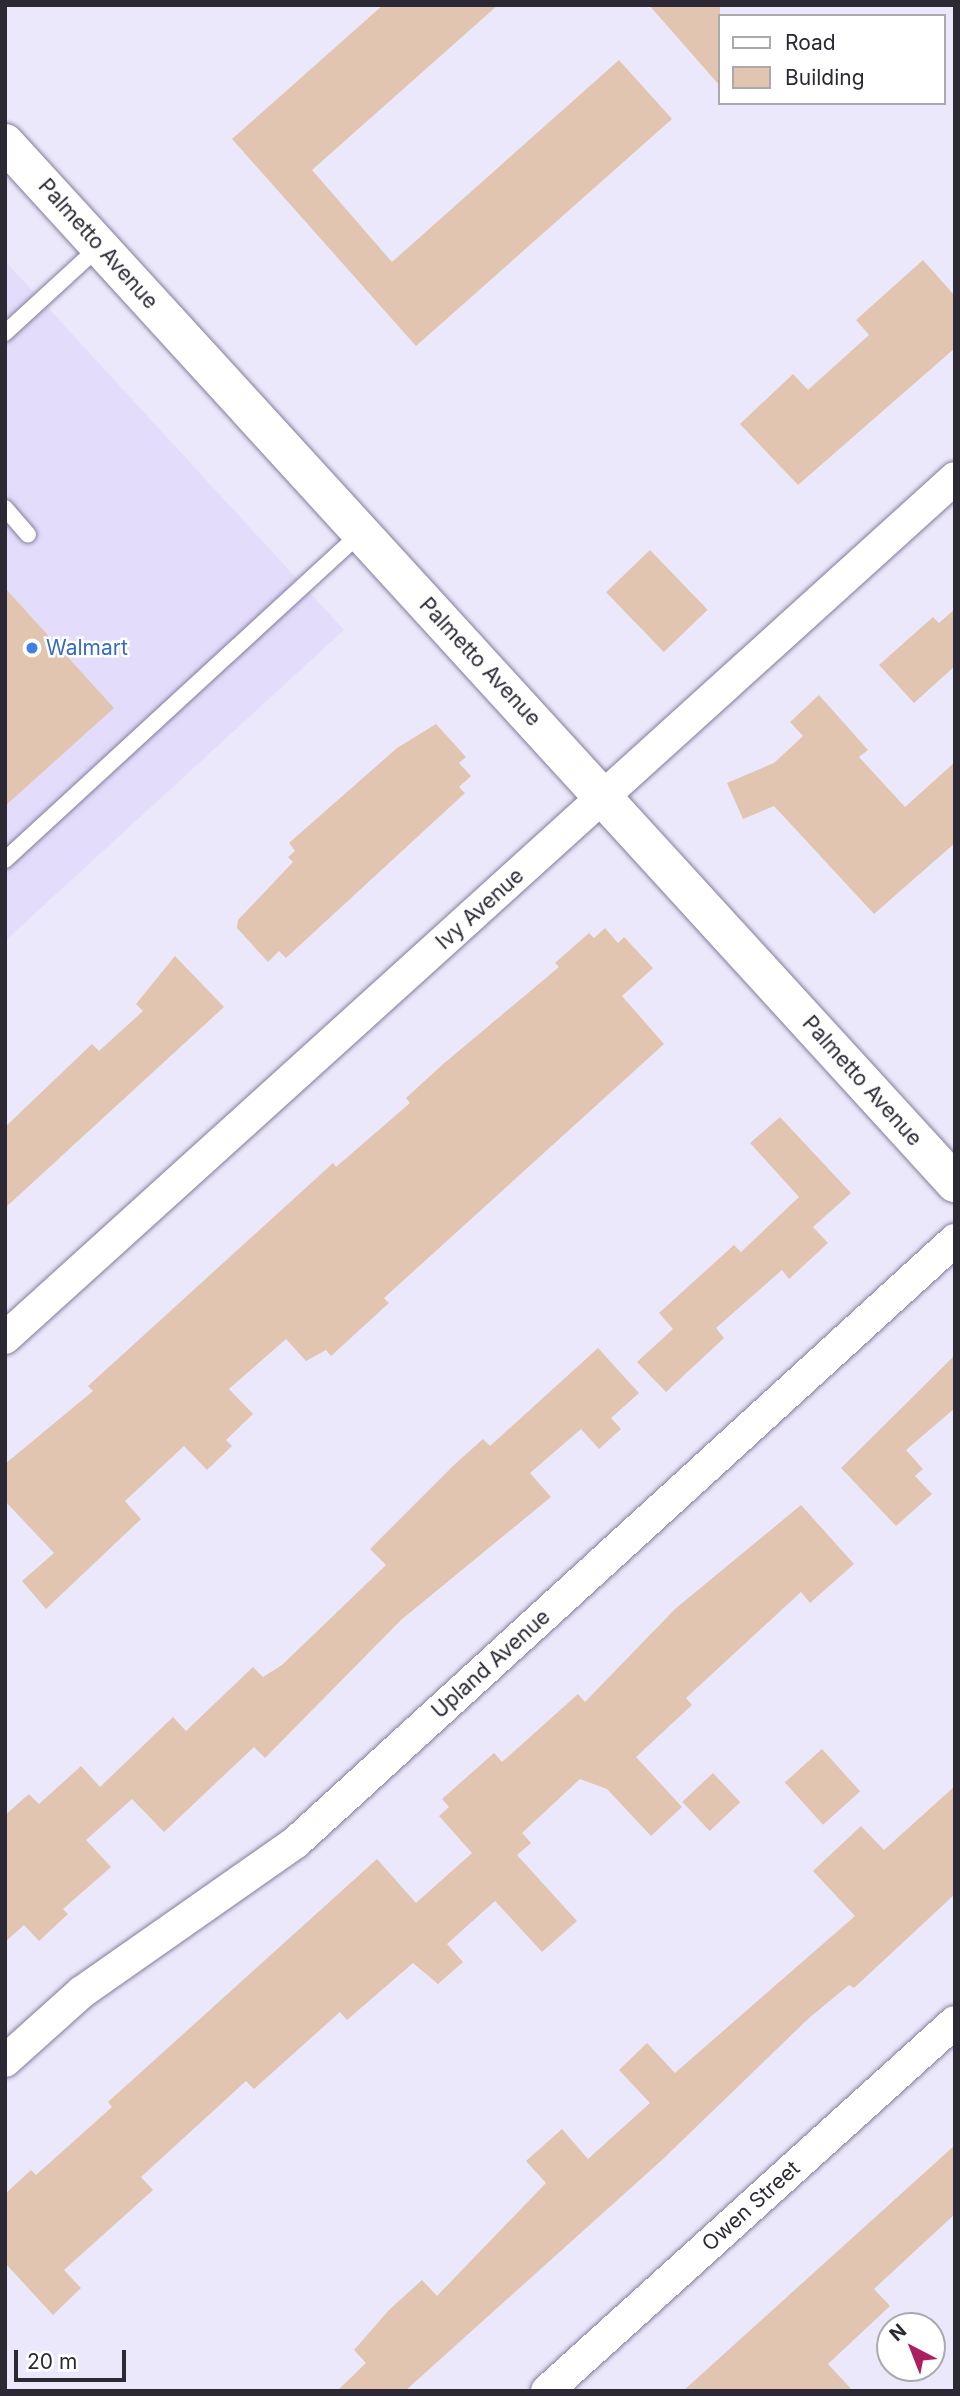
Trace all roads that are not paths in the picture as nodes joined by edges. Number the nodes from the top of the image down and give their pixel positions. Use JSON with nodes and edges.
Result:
{"nodes":[{"id":1,"x":5,"y":143,"type":"edge"},
{"id":2,"x":100,"y":246,"type":"junction"},
{"id":3,"x":5,"y":333,"type":"edge"},
{"id":4,"x":955,"y":478,"type":"edge"},
{"id":5,"x":5,"y":508,"type":"edge"},
{"id":6,"x":361,"y":533,"type":"junction"},
{"id":7,"x":28,"y":534,"type":"dead end"},
{"id":8,"x":604,"y":797,"type":"junction"},
{"id":9,"x":5,"y":860,"type":"edge"},
{"id":10,"x":955,"y":1183,"type":"edge"},
{"id":11,"x":955,"y":1240,"type":"edge"},
{"id":12,"x":5,"y":1338,"type":"edge"},
{"id":13,"x":955,"y":2022,"type":"edge"},
{"id":14,"x":5,"y":2061,"type":"edge"},
{"id":15,"x":547,"y":2391,"type":"edge"}],
"edges":[{"from":1,"to":2,"type":"street","name":"Palmetto Avenue"},
{"from":2,"to":3,"type":"lane"},
{"from":2,"to":6,"type":"street","name":"Palmetto Avenue"},
{"from":4,"to":8,"type":"street","name":"Ivy Avenue"},
{"from":5,"to":7,"type":"lane"},
{"from":6,"to":8,"type":"street","name":"Palmetto Avenue"},
{"from":6,"to":9,"type":"lane"},
{"from":8,"to":10,"type":"street","name":"Palmetto Avenue"},
{"from":8,"to":12,"type":"street","name":"Ivy Avenue"},
{"from":11,"to":14,"type":"street","name":"Upland Avenue"},
{"from":13,"to":15,"type":"street","name":"Owen Street"}]}
